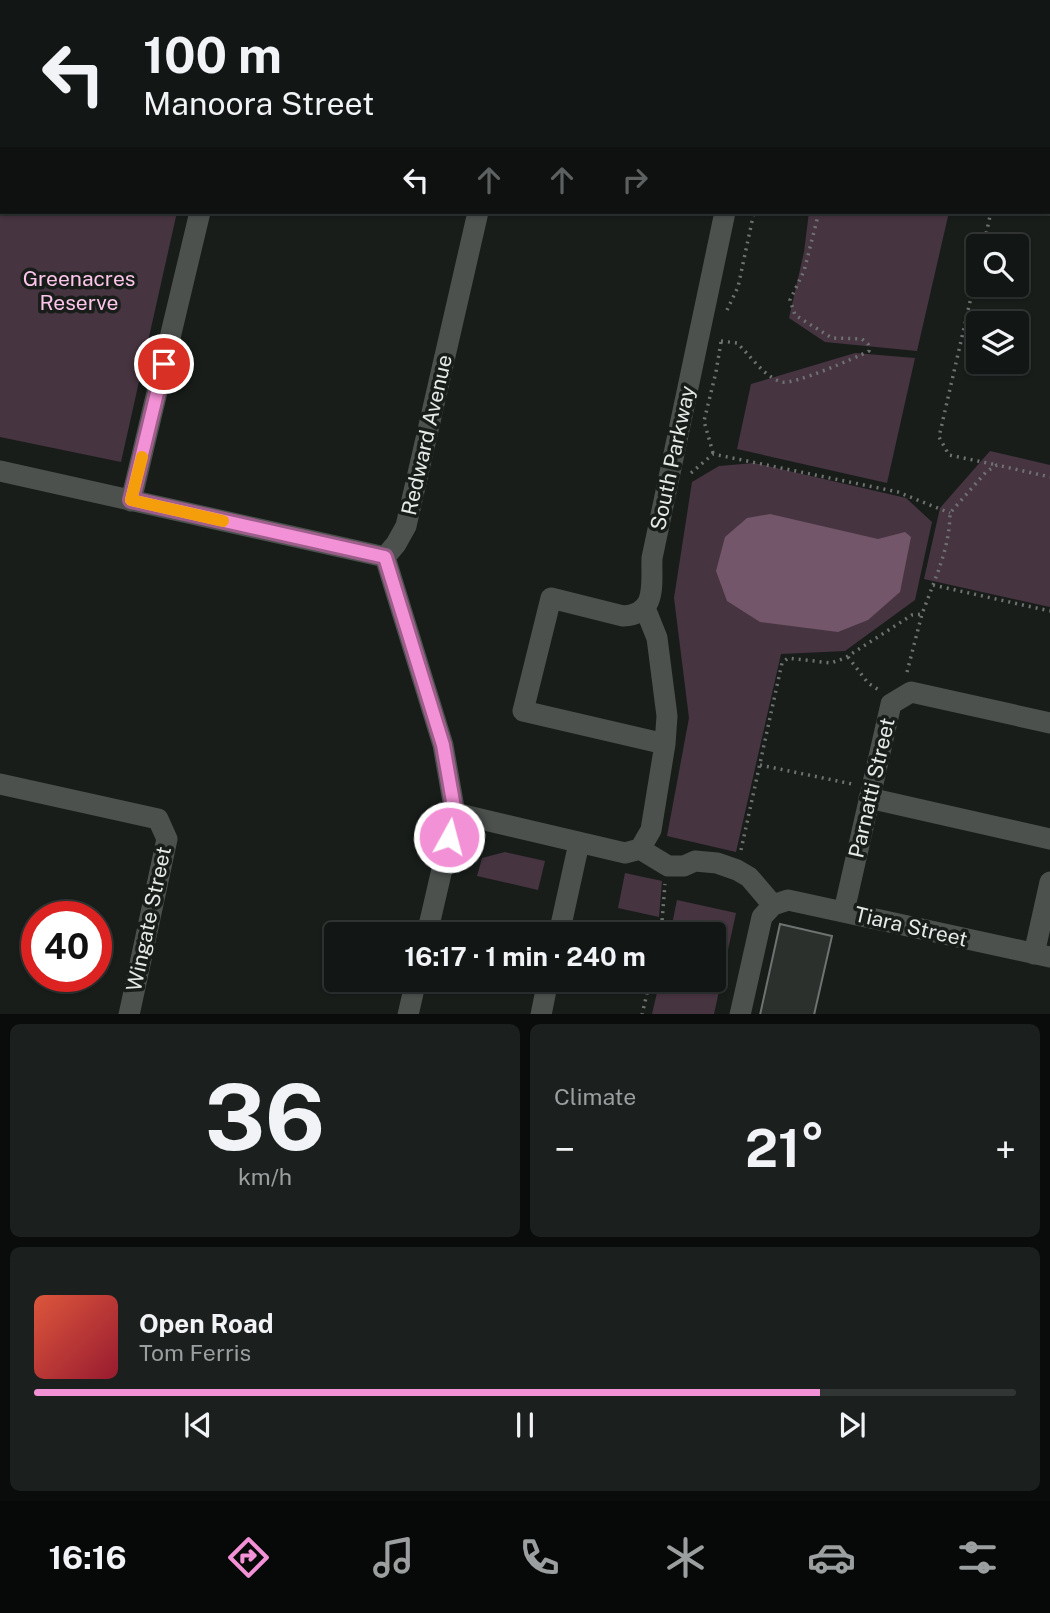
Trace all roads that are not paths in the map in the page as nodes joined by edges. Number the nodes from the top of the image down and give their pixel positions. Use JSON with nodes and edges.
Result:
{"nodes":[{"id":1,"x":200,"y":214,"type":"edge"},
{"id":2,"x":478,"y":214,"type":"edge"},
{"id":3,"x":725,"y":214,"type":"edge"},
{"id":4,"x":0,"y":471,"type":"edge"},
{"id":5,"x":131,"y":500,"type":"junction"},
{"id":6,"x":385,"y":557,"type":"junction"},
{"id":7,"x":645,"y":608,"type":"junction"},
{"id":8,"x":1050,"y":723,"type":"edge"},
{"id":9,"x":665,"y":744,"type":"junction"},
{"id":10,"x":0,"y":784,"type":"edge"},
{"id":11,"x":870,"y":793,"type":"junction"},
{"id":12,"x":455,"y":813,"type":"junction"},
{"id":13,"x":1050,"y":839,"type":"edge"},
{"id":14,"x":579,"y":843,"type":"junction"},
{"id":15,"x":640,"y":849,"type":"junction"},
{"id":16,"x":1050,"y":882,"type":"edge"},
{"id":17,"x":773,"y":905,"type":"junction"},
{"id":18,"x":844,"y":911,"type":"junction"},
{"id":19,"x":430,"y":922,"type":"edge"},
{"id":20,"x":561,"y":922,"type":"edge"},
{"id":21,"x":1042,"y":956,"type":"edge"},
{"id":22,"x":413,"y":992,"type":"edge"},
{"id":23,"x":546,"y":992,"type":"edge"},
{"id":24,"x":129,"y":1014,"type":"edge"},
{"id":25,"x":408,"y":1014,"type":"edge"},
{"id":26,"x":541,"y":1014,"type":"edge"},
{"id":27,"x":740,"y":1014,"type":"edge"}],
"edges":[{"from":1,"to":5,"type":"street"},
{"from":2,"to":6,"type":"street","name":"Redward Avenue"},
{"from":3,"to":7,"type":"street","name":"South Parkway"},
{"from":4,"to":5,"type":"street"},
{"from":5,"to":6,"type":"street"},
{"from":6,"to":12,"type":"street"},
{"from":7,"to":9,"type":"street"},
{"from":7,"to":9,"type":"street"},
{"from":8,"to":11,"type":"street","name":"Parnatti Street"},
{"from":9,"to":15,"type":"street"},
{"from":10,"to":24,"type":"street","name":"Wingate Street"},
{"from":11,"to":13,"type":"street"},
{"from":11,"to":18,"type":"street","name":"Parnatti Street"},
{"from":12,"to":14,"type":"street"},
{"from":12,"to":19,"type":"street"},
{"from":14,"to":15,"type":"street"},
{"from":14,"to":20,"type":"street"},
{"from":15,"to":17,"type":"street"},
{"from":16,"to":21,"type":"street"},
{"from":17,"to":18,"type":"street","name":"Tiara Street"},
{"from":17,"to":27,"type":"street"},
{"from":18,"to":21,"type":"street","name":"Tiara Street"},
{"from":22,"to":25,"type":"street"},
{"from":23,"to":26,"type":"street"}]}
